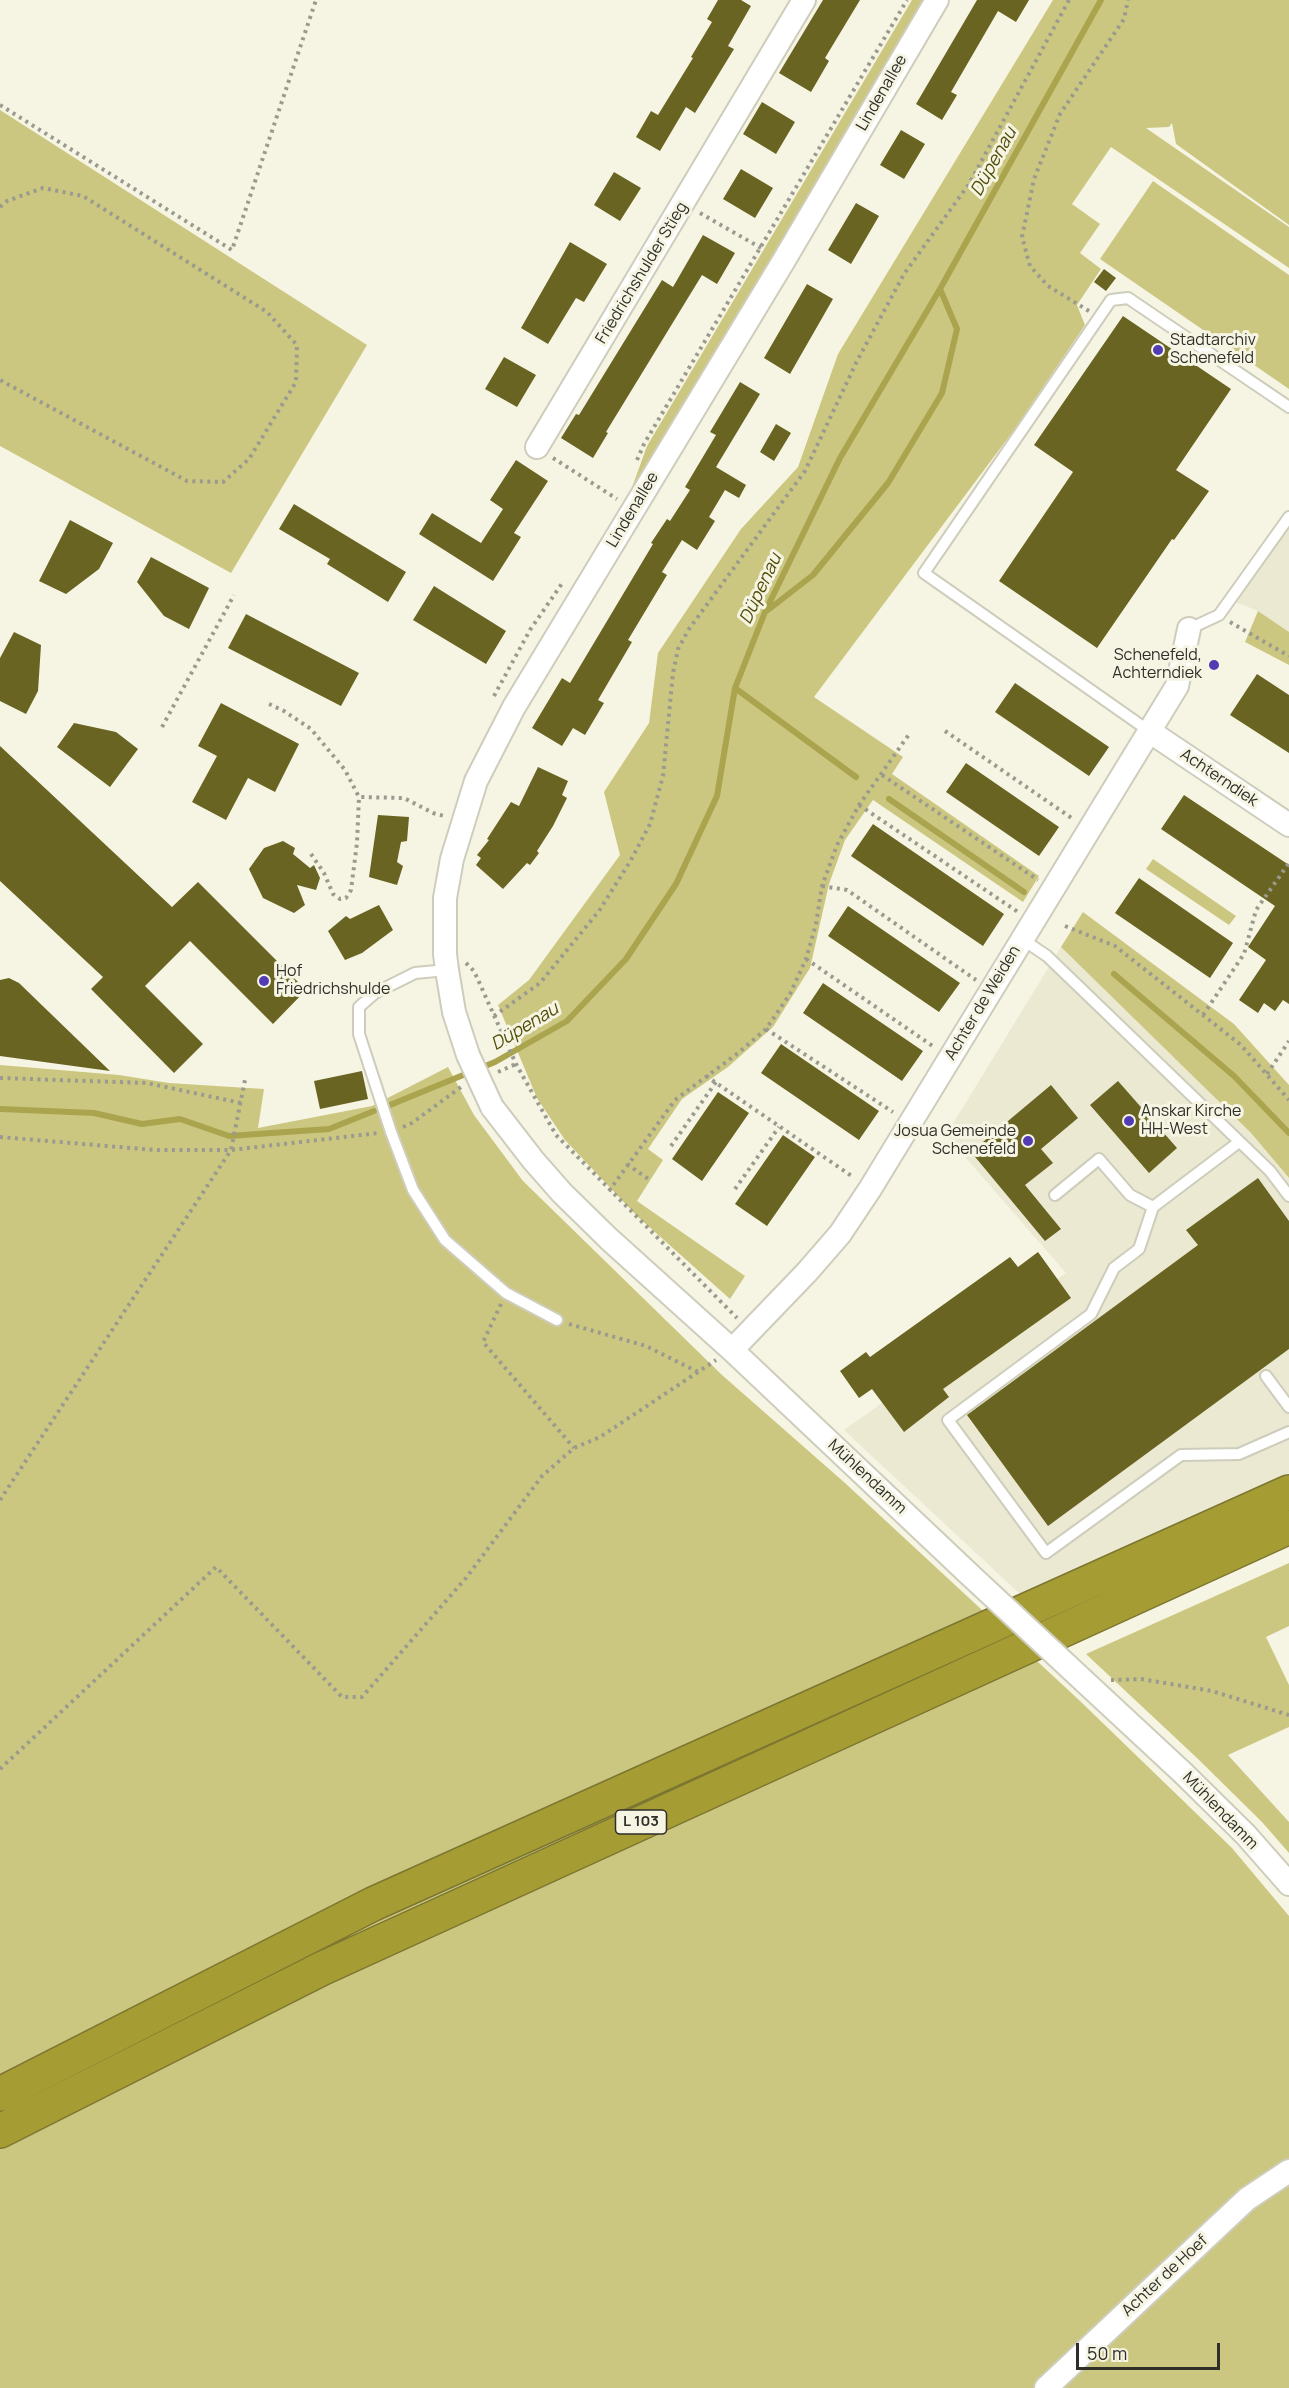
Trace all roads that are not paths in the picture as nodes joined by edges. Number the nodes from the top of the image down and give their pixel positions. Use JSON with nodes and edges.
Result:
{"nodes":[{"id":1,"x":804,"y":0,"type":"edge"},
{"id":2,"x":937,"y":0,"type":"edge"},
{"id":3,"x":1289,"y":407,"type":"edge"},
{"id":4,"x":537,"y":447,"type":"road end"},
{"id":5,"x":1289,"y":517,"type":"edge"},
{"id":6,"x":1189,"y":629,"type":"joint"},
{"id":7,"x":1149,"y":731,"type":"junction"},
{"id":8,"x":1289,"y":825,"type":"edge"},
{"id":9,"x":1022,"y":939,"type":"junction"},
{"id":10,"x":456,"y":966,"type":"junction"},
{"id":11,"x":468,"y":1054,"type":"joint"},
{"id":12,"x":1239,"y":1142,"type":"junction"},
{"id":13,"x":1056,"y":1195,"type":"dead end"},
{"id":14,"x":1289,"y":1196,"type":"edge"},
{"id":15,"x":1153,"y":1207,"type":"junction"},
{"id":16,"x":556,"y":1320,"type":"road end"},
{"id":17,"x":732,"y":1350,"type":"junction"},
{"id":18,"x":1266,"y":1376,"type":"dead end"},
{"id":19,"x":1289,"y":1407,"type":"edge"},
{"id":20,"x":1289,"y":1432,"type":"edge"},
{"id":21,"x":1289,"y":1492,"type":"edge"},
{"id":22,"x":1289,"y":1527,"type":"edge"},
{"id":23,"x":1289,"y":1884,"type":"edge"},
{"id":24,"x":0,"y":2094,"type":"edge"},
{"id":25,"x":0,"y":2131,"type":"edge"},
{"id":26,"x":1289,"y":2171,"type":"edge"},
{"id":27,"x":1046,"y":2388,"type":"edge"}],
"edges":[{"from":1,"to":4,"type":"street","name":"Friedrichshulder Stieg"},
{"from":2,"to":10,"type":"street","name":"Lindenallee"},
{"from":3,"to":7,"type":"lane"},
{"from":5,"to":6,"type":"lane"},
{"from":6,"to":7,"type":"street","name":"Achter de Weiden"},
{"from":7,"to":8,"type":"street","name":"Achterndiek"},
{"from":7,"to":9,"type":"street","name":"Achter de Weiden"},
{"from":9,"to":12,"type":"lane"},
{"from":9,"to":17,"type":"street","name":"Achter de Weiden"},
{"from":10,"to":11,"type":"street","name":"Lindenallee"},
{"from":10,"to":16,"type":"lane"},
{"from":11,"to":17,"type":"street","name":"Mühlendamm","bridge":true},
{"from":12,"to":14,"type":"lane"},
{"from":12,"to":15,"type":"lane"},
{"from":13,"to":15,"type":"lane"},
{"from":15,"to":20,"type":"lane"},
{"from":17,"to":23,"type":"street","name":"Mühlendamm","bridge":true},
{"from":18,"to":19,"type":"lane"},
{"from":21,"to":24,"type":"highway","number":"L 103"},
{"from":22,"to":25,"type":"highway","number":"L 103"},
{"from":26,"to":27,"type":"street","name":"Achter de Hoef"}]}
